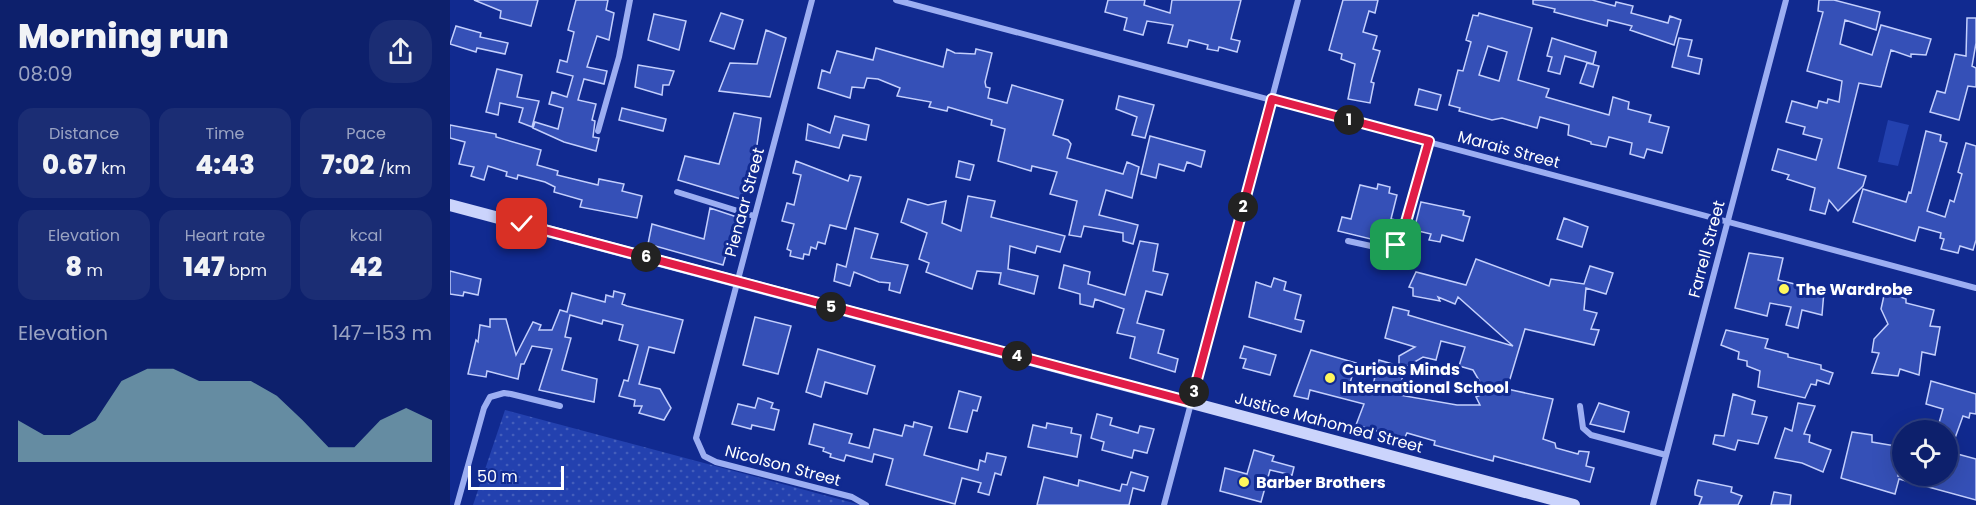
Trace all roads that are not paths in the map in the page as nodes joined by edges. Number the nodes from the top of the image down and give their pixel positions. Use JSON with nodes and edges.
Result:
{"nodes":[{"id":1,"x":630,"y":0,"type":"edge"},
{"id":2,"x":812,"y":0,"type":"edge"},
{"id":3,"x":896,"y":0,"type":"edge"},
{"id":4,"x":1298,"y":0,"type":"edge"},
{"id":5,"x":1786,"y":0,"type":"edge"},
{"id":6,"x":1272,"y":99,"type":"junction"},
{"id":7,"x":598,"y":131,"type":"dead end"},
{"id":8,"x":1429,"y":141,"type":"junction"},
{"id":9,"x":678,"y":192,"type":"dead end"},
{"id":10,"x":450,"y":205,"type":"edge"},
{"id":11,"x":754,"y":216,"type":"junction"},
{"id":12,"x":1727,"y":222,"type":"junction"},
{"id":13,"x":1348,"y":241,"type":"dead end"},
{"id":14,"x":737,"y":282,"type":"junction"},
{"id":15,"x":1976,"y":288,"type":"edge"},
{"id":16,"x":1191,"y":402,"type":"junction"},
{"id":17,"x":560,"y":406,"type":"dead end"},
{"id":18,"x":1580,"y":406,"type":"dead end"},
{"id":19,"x":698,"y":446,"type":"joint"},
{"id":20,"x":1666,"y":454,"type":"junction"},
{"id":21,"x":457,"y":505,"type":"edge"},
{"id":22,"x":866,"y":505,"type":"edge"},
{"id":23,"x":1164,"y":505,"type":"edge"},
{"id":24,"x":1574,"y":505,"type":"edge"},
{"id":25,"x":1653,"y":505,"type":"edge"}],
"edges":[{"from":1,"to":7,"type":"street"},
{"from":2,"to":11,"type":"street","name":"Pienaar Street"},
{"from":3,"to":6,"type":"street","name":"Marais Street"},
{"from":4,"to":6,"type":"street"},
{"from":5,"to":12,"type":"street","name":"Farrell Street"},
{"from":6,"to":8,"type":"street","name":"Marais Street"},
{"from":6,"to":16,"type":"street"},
{"from":8,"to":12,"type":"street","name":"Marais Street"},
{"from":8,"to":13,"type":"street"},
{"from":9,"to":11,"type":"street"},
{"from":10,"to":14,"type":"main road","name":"Justice Mahomed Street"},
{"from":11,"to":14,"type":"street","name":"Pienaar Street"},
{"from":12,"to":15,"type":"street","name":"Marais Street"},
{"from":12,"to":20,"type":"street","name":"Farrell Street"},
{"from":14,"to":16,"type":"main road","name":"Justice Mahomed Street"},
{"from":14,"to":19,"type":"street","name":"Pienaar Street"},
{"from":16,"to":23,"type":"street"},
{"from":16,"to":24,"type":"main road","name":"Justice Mahomed Street"},
{"from":17,"to":21,"type":"street"},
{"from":18,"to":20,"type":"street"},
{"from":19,"to":22,"type":"street","name":"Nicolson Street"},
{"from":20,"to":25,"type":"street","name":"Farrell Street"}]}
